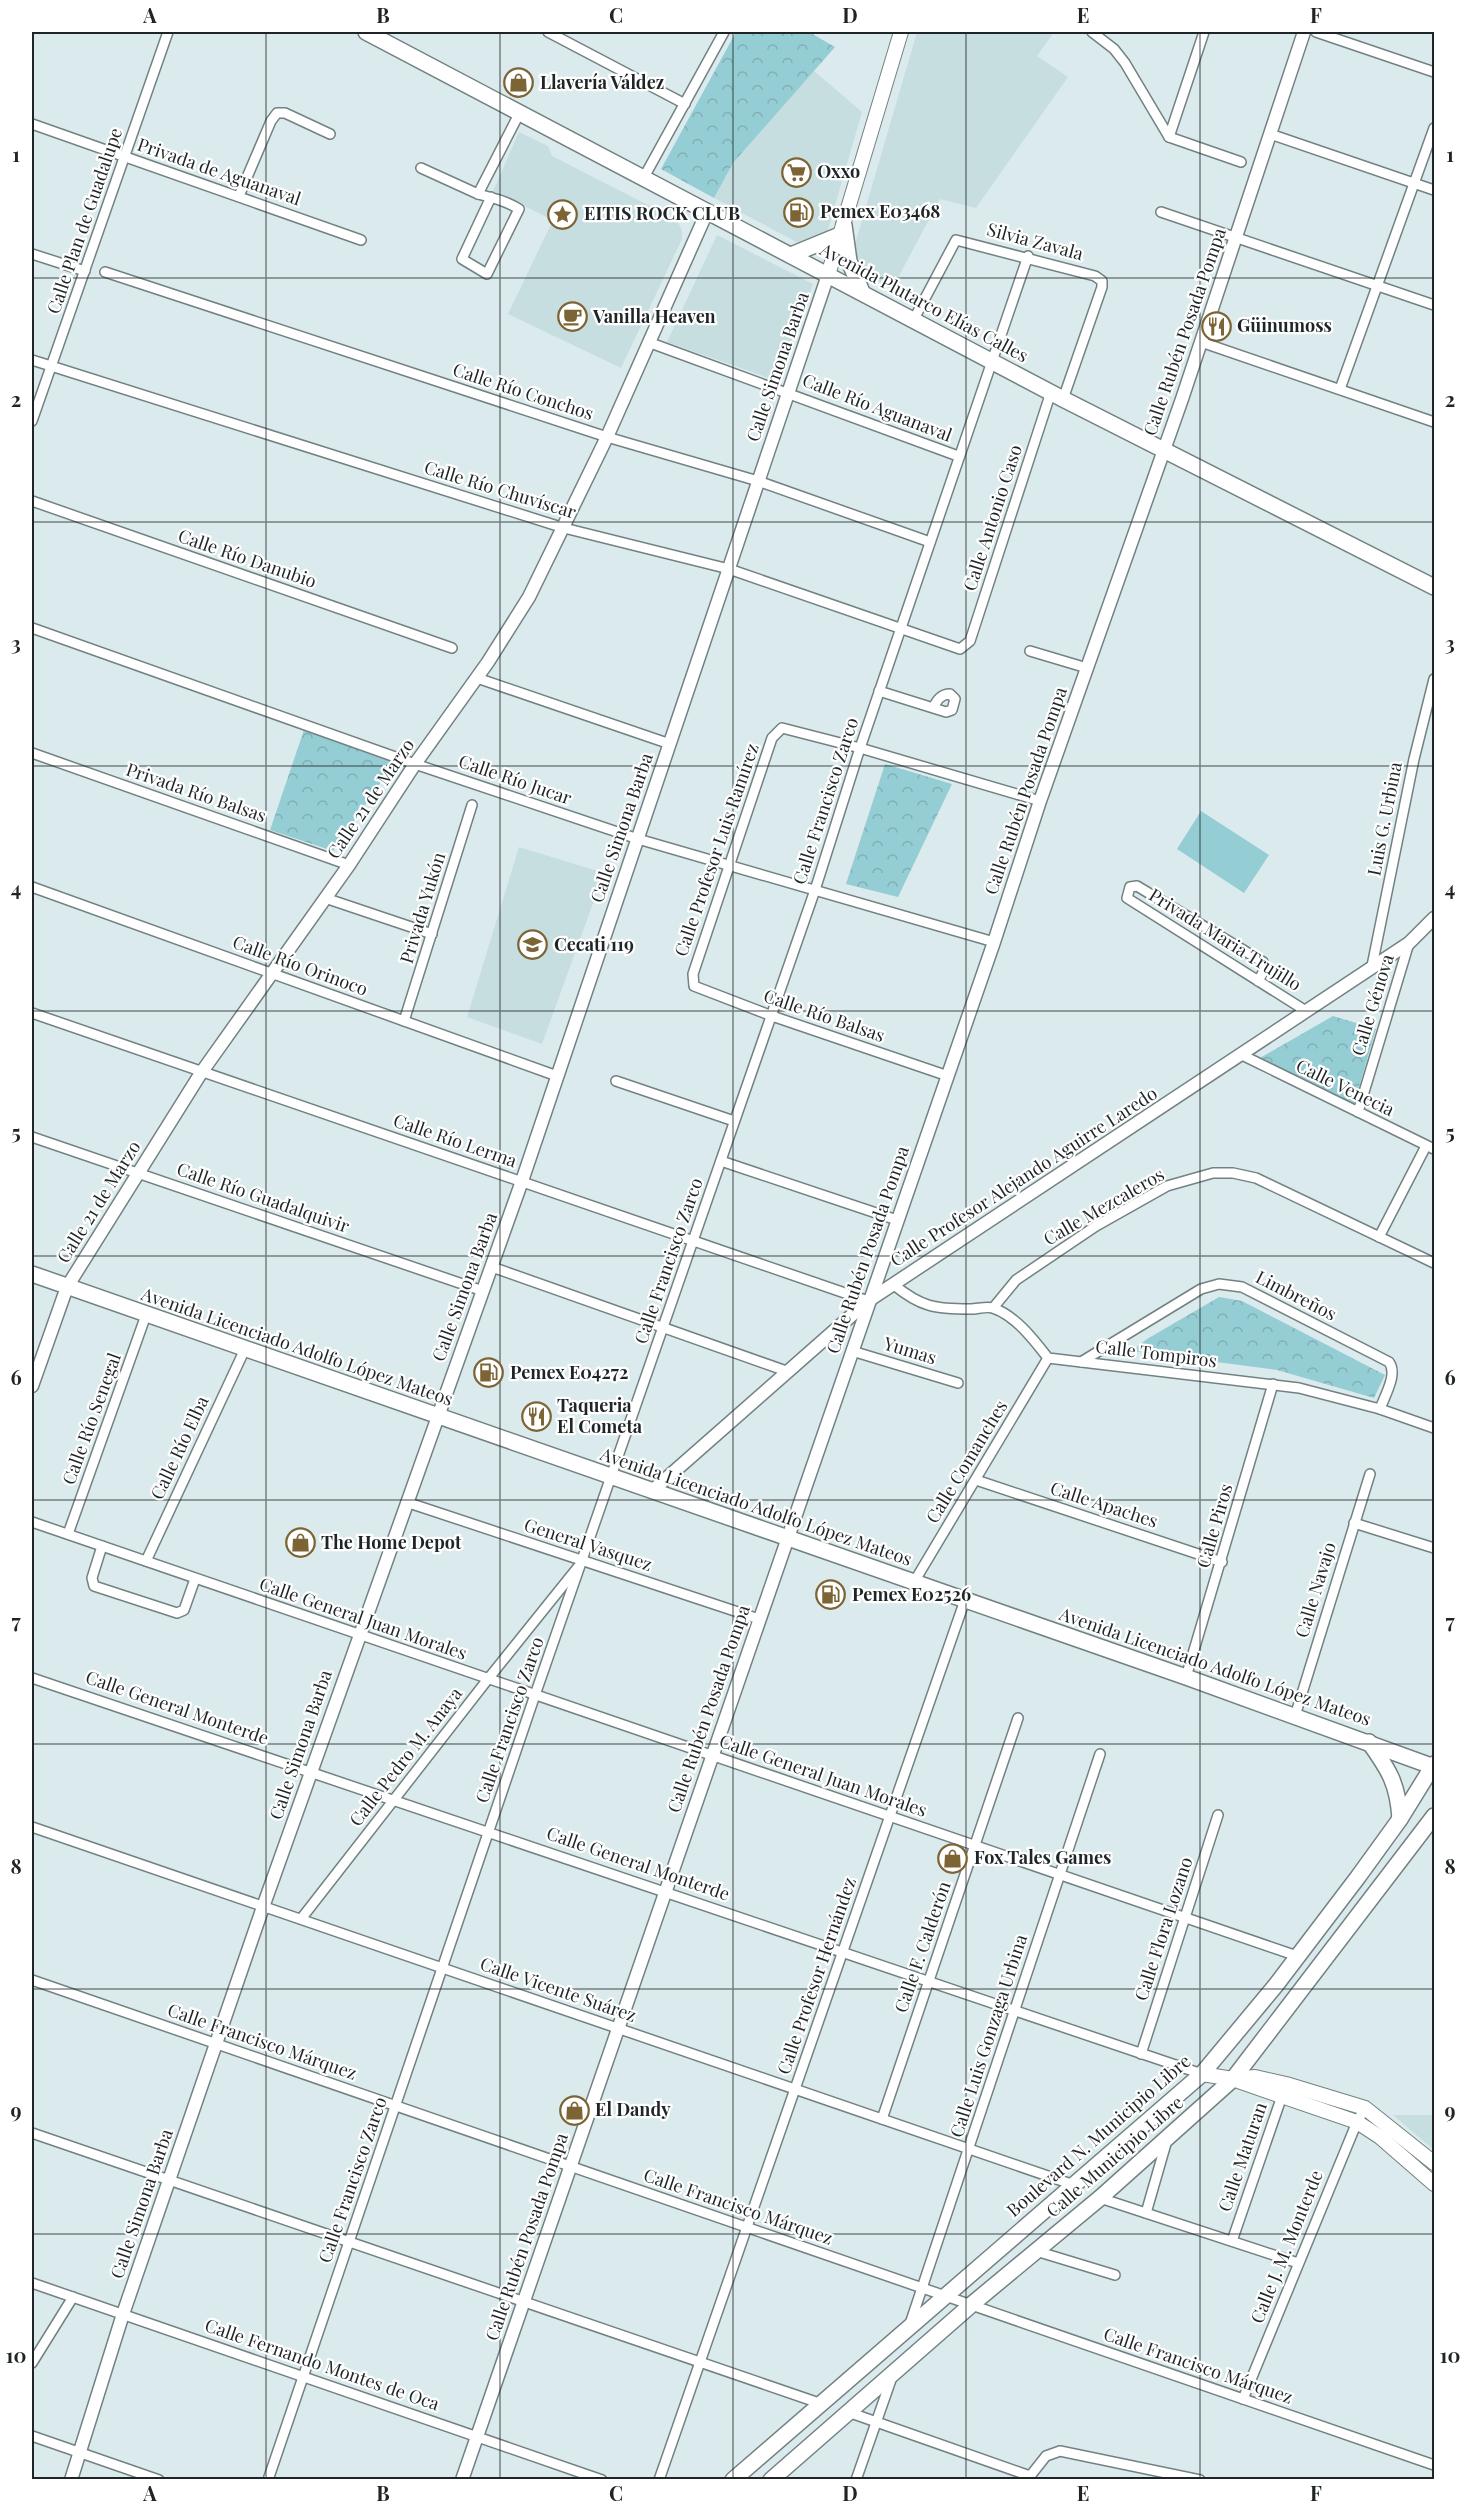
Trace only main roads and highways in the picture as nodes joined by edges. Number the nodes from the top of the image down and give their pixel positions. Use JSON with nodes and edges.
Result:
{"nodes":[{"id":1,"x":366,"y":32,"type":"edge"},
{"id":2,"x":901,"y":32,"type":"edge"},
{"id":3,"x":843,"y":230,"type":"junction"},
{"id":4,"x":790,"y":255,"type":"junction"},
{"id":5,"x":828,"y":275,"type":"junction"},
{"id":6,"x":862,"y":292,"type":"junction"},
{"id":7,"x":1434,"y":587,"type":"edge"},
{"id":8,"x":32,"y":1275,"type":"edge"},
{"id":9,"x":1369,"y":1742,"type":"junction"},
{"id":10,"x":1434,"y":1766,"type":"edge"},
{"id":11,"x":1434,"y":1816,"type":"edge"},
{"id":12,"x":1400,"y":1819,"type":"junction"},
{"id":13,"x":1358,"y":1877,"type":"junction"},
{"id":14,"x":1374,"y":1895,"type":"junction"},
{"id":15,"x":1202,"y":2074,"type":"junction"},
{"id":16,"x":1233,"y":2079,"type":"junction"},
{"id":17,"x":1434,"y":2163,"type":"edge"},
{"id":18,"x":1434,"y":2184,"type":"edge"},
{"id":19,"x":733,"y":2480,"type":"edge"},
{"id":20,"x":771,"y":2480,"type":"edge"}],
"edges":[{"from":1,"to":4,"type":"main road","name":"Avenida Plutarco Elías Calles"},
{"from":2,"to":3,"type":"main road"},
{"from":3,"to":4,"type":"main road"},
{"from":3,"to":5,"type":"main road"},
{"from":3,"to":6,"type":"main road"},
{"from":4,"to":5,"type":"main road","name":"Avenida Plutarco Elías Calles"},
{"from":5,"to":6,"type":"main road","name":"Avenida Plutarco Elías Calles"},
{"from":6,"to":7,"type":"main road","name":"Avenida Plutarco Elías Calles"},
{"from":8,"to":9,"type":"main road","name":"Avenida Licenciado Adolfo López Mateos"},
{"from":9,"to":10,"type":"main road","name":"Avenida Licenciado Adolfo López Mateos"},
{"from":9,"to":12,"type":"main road"},
{"from":10,"to":12,"type":"main road","name":"Boulevard N. Municipio Libre"},
{"from":11,"to":14,"type":"main road","name":"Calle Municipio Libre"},
{"from":12,"to":13,"type":"main road","name":"Boulevard N. Municipio Libre"},
{"from":13,"to":14,"type":"main road"},
{"from":13,"to":15,"type":"main road","name":"Boulevard N. Municipio Libre"},
{"from":14,"to":16,"type":"main road","name":"Calle Municipio Libre"},
{"from":15,"to":16,"type":"main road","name":"Calle General Monterde"},
{"from":15,"to":19,"type":"main road","name":"Boulevard N. Municipio Libre"},
{"from":16,"to":17,"type":"main road","name":"Calle General Monterde"},
{"from":16,"to":18,"type":"main road","name":"Calle General Monterde"},
{"from":16,"to":20,"type":"main road","name":"Calle Municipio Libre"}]}
